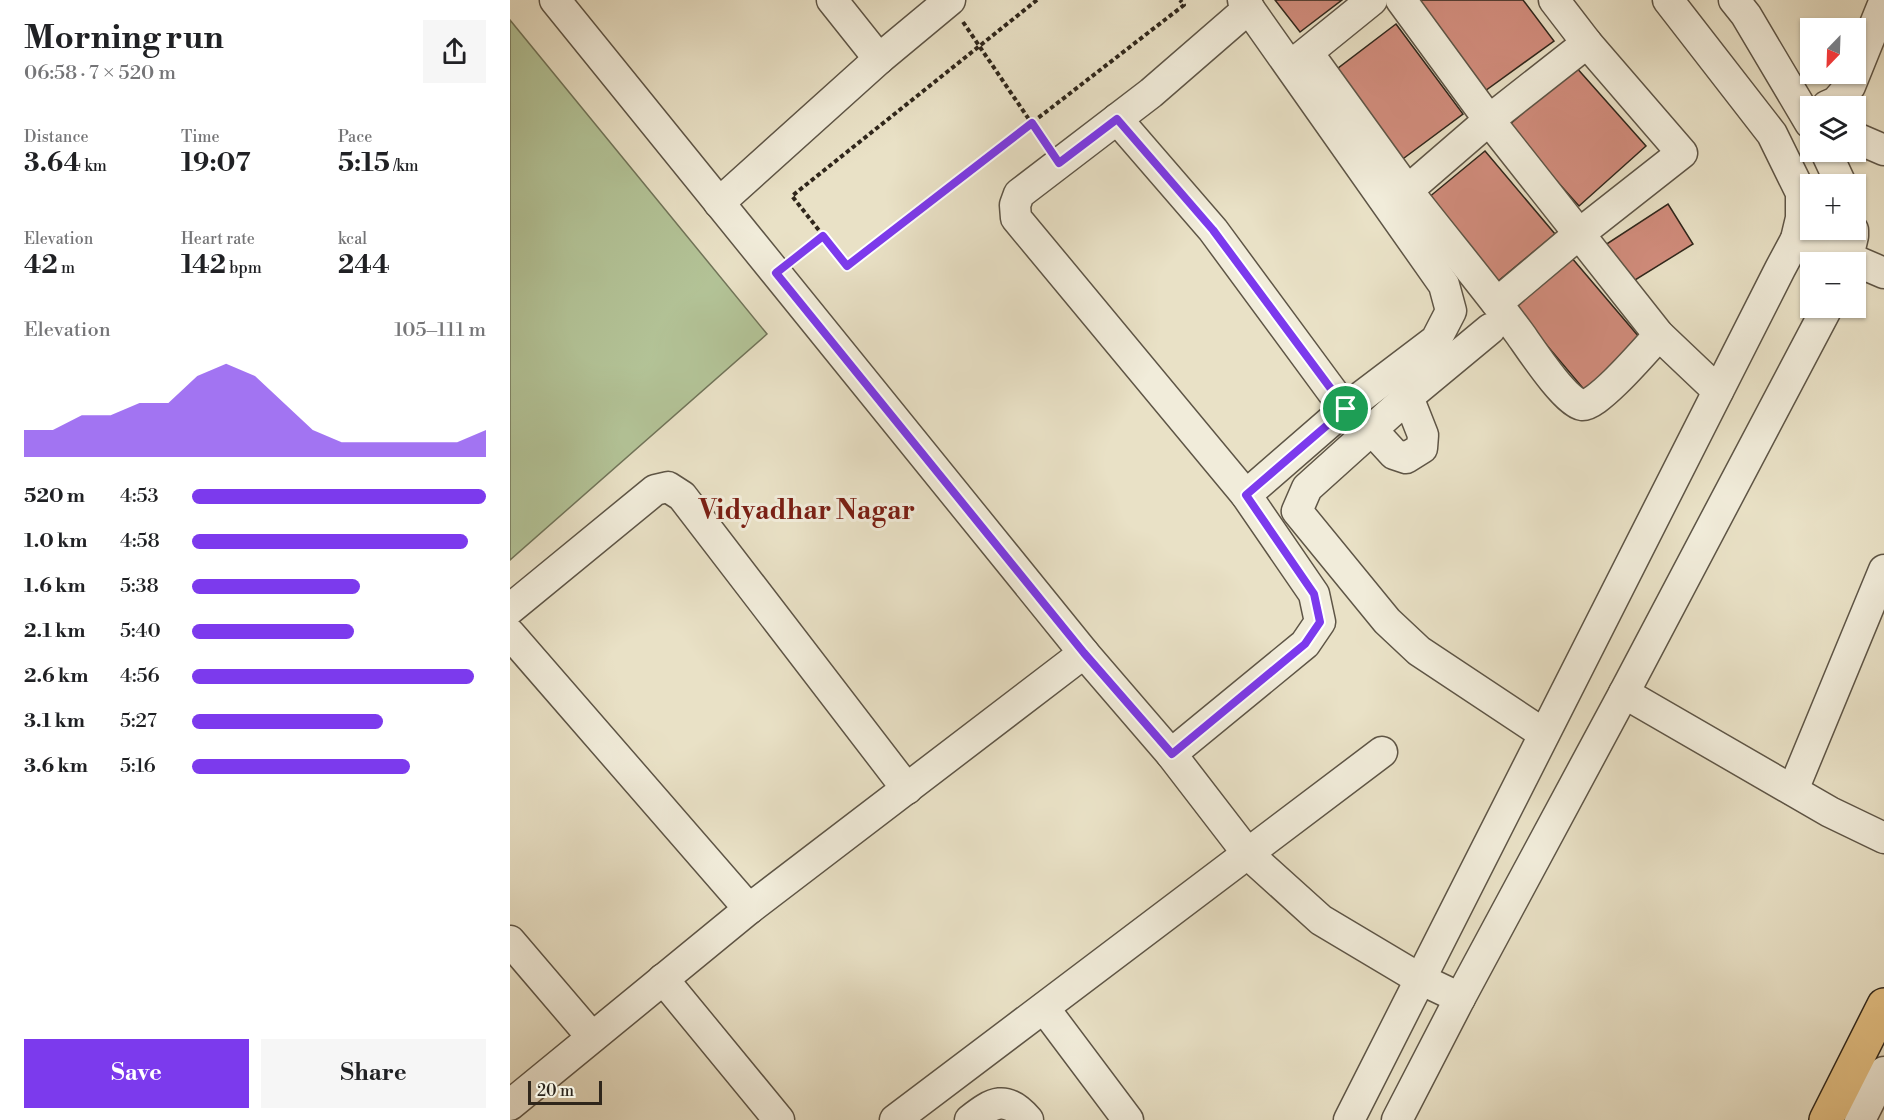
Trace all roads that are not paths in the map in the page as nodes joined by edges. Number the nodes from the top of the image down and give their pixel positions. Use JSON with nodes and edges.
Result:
{"nodes":[{"id":1,"x":555,"y":0,"type":"edge"},
{"id":2,"x":832,"y":0,"type":"edge"},
{"id":3,"x":1372,"y":0,"type":"edge"},
{"id":4,"x":1401,"y":0,"type":"edge"},
{"id":5,"x":1554,"y":0,"type":"edge"},
{"id":6,"x":1668,"y":0,"type":"edge"},
{"id":7,"x":1734,"y":0,"type":"edge"},
{"id":8,"x":949,"y":1,"type":"edge"},
{"id":9,"x":1884,"y":2,"type":"edge"},
{"id":10,"x":1246,"y":4,"type":"edge"},
{"id":11,"x":1587,"y":43,"type":"junction"},
{"id":12,"x":879,"y":59,"type":"junction"},
{"id":13,"x":1299,"y":59,"type":"junction"},
{"id":14,"x":1800,"y":96,"type":"edge"},
{"id":15,"x":1842,"y":96,"type":"edge"},
{"id":16,"x":1117,"y":119,"type":"junction"},
{"id":17,"x":1489,"y":120,"type":"junction"},
{"id":18,"x":1800,"y":122,"type":"edge"},
{"id":19,"x":1772,"y":134,"type":"junction"},
{"id":20,"x":1866,"y":142,"type":"edge"},
{"id":21,"x":1884,"y":150,"type":"edge"},
{"id":22,"x":1408,"y":190,"type":"junction"},
{"id":23,"x":719,"y":203,"type":"junction"},
{"id":24,"x":1579,"y":234,"type":"junction"},
{"id":25,"x":1796,"y":239,"type":"junction"},
{"id":26,"x":1850,"y":250,"type":"edge"},
{"id":27,"x":1884,"y":273,"type":"edge"},
{"id":28,"x":1493,"y":316,"type":"junction"},
{"id":29,"x":1822,"y":318,"type":"edge"},
{"id":30,"x":1659,"y":336,"type":"junction"},
{"id":31,"x":1718,"y":391,"type":"junction"},
{"id":32,"x":1408,"y":397,"type":"junction"},
{"id":33,"x":1346,"y":409,"type":"junction"},
{"id":34,"x":1372,"y":430,"type":"junction"},
{"id":35,"x":1246,"y":495,"type":"junction"},
{"id":36,"x":1884,"y":570,"type":"edge"},
{"id":37,"x":510,"y":609,"type":"edge"},
{"id":38,"x":510,"y":634,"type":"edge"},
{"id":39,"x":1084,"y":653,"type":"junction"},
{"id":40,"x":1624,"y":693,"type":"junction"},
{"id":41,"x":1544,"y":734,"type":"junction"},
{"id":42,"x":1383,"y":753,"type":"dead end"},
{"id":43,"x":1172,"y":754,"type":"junction"},
{"id":44,"x":907,"y":789,"type":"junction"},
{"id":45,"x":1792,"y":790,"type":"junction"},
{"id":46,"x":1884,"y":838,"type":"edge"},
{"id":47,"x":1248,"y":854,"type":"junction"},
{"id":48,"x":749,"y":909,"type":"junction"},
{"id":49,"x":510,"y":941,"type":"edge"},
{"id":50,"x":663,"y":979,"type":"junction"},
{"id":51,"x":1420,"y":979,"type":"junction"},
{"id":52,"x":1460,"y":998,"type":"junction"},
{"id":53,"x":1884,"y":1005,"type":"edge"},
{"id":54,"x":1044,"y":1008,"type":"junction"},
{"id":55,"x":592,"y":1037,"type":"junction"},
{"id":56,"x":1884,"y":1072,"type":"edge"},
{"id":57,"x":510,"y":1105,"type":"edge"},
{"id":58,"x":779,"y":1120,"type":"edge"},
{"id":59,"x":895,"y":1120,"type":"edge"},
{"id":60,"x":970,"y":1120,"type":"edge"},
{"id":61,"x":1028,"y":1120,"type":"edge"},
{"id":62,"x":1128,"y":1120,"type":"edge"},
{"id":63,"x":1349,"y":1120,"type":"edge"},
{"id":64,"x":1397,"y":1120,"type":"edge"},
{"id":65,"x":1826,"y":1120,"type":"edge"},
{"id":66,"x":1860,"y":1120,"type":"edge"}],
"edges":[{"from":1,"to":23,"type":"street"},
{"from":2,"to":12,"type":"street"},
{"from":3,"to":13,"type":"street"},
{"from":4,"to":17,"type":"street"},
{"from":5,"to":11,"type":"street"},
{"from":6,"to":19,"type":"street"},
{"from":7,"to":14,"type":"street"},
{"from":8,"to":12,"type":"street"},
{"from":9,"to":15,"type":"street"},
{"from":10,"to":13,"type":"street"},
{"from":10,"to":16,"type":"street"},
{"from":11,"to":17,"type":"street"},
{"from":11,"to":24,"type":"street"},
{"from":12,"to":23,"type":"street"},
{"from":13,"to":22,"type":"street"},
{"from":13,"to":33,"type":"street"},
{"from":16,"to":33,"type":"street"},
{"from":16,"to":35,"type":"street"},
{"from":17,"to":22,"type":"street"},
{"from":17,"to":24,"type":"street"},
{"from":18,"to":19,"type":"street"},
{"from":19,"to":25,"type":"street"},
{"from":20,"to":21,"type":"street"},
{"from":22,"to":28,"type":"street"},
{"from":23,"to":39,"type":"street"},
{"from":24,"to":28,"type":"street"},
{"from":24,"to":30,"type":"street"},
{"from":25,"to":26,"type":"street"},
{"from":25,"to":31,"type":"street"},
{"from":26,"to":27,"type":"street"},
{"from":28,"to":30,"type":"street"},
{"from":28,"to":32,"type":"street"},
{"from":29,"to":40,"type":"street"},
{"from":30,"to":31,"type":"street"},
{"from":31,"to":41,"type":"street"},
{"from":32,"to":34,"type":"street"},
{"from":32,"to":34,"type":"street"},
{"from":33,"to":35,"type":"street"},
{"from":34,"to":41,"type":"street"},
{"from":35,"to":43,"type":"street"},
{"from":36,"to":45,"type":"street"},
{"from":37,"to":44,"type":"street"},
{"from":38,"to":48,"type":"street"},
{"from":39,"to":43,"type":"street"},
{"from":39,"to":44,"type":"street"},
{"from":40,"to":45,"type":"street"},
{"from":40,"to":52,"type":"street"},
{"from":41,"to":51,"type":"street"},
{"from":42,"to":47,"type":"street"},
{"from":43,"to":47,"type":"street"},
{"from":44,"to":48,"type":"street"},
{"from":45,"to":46,"type":"street"},
{"from":47,"to":51,"type":"street"},
{"from":47,"to":54,"type":"street"},
{"from":48,"to":50,"type":"street"},
{"from":49,"to":55,"type":"street"},
{"from":50,"to":55,"type":"street"},
{"from":50,"to":58,"type":"street"},
{"from":51,"to":52,"type":"street"},
{"from":51,"to":63,"type":"street"},
{"from":52,"to":64,"type":"street"},
{"from":53,"to":65,"type":"main road"},
{"from":54,"to":59,"type":"street"},
{"from":54,"to":62,"type":"street"},
{"from":55,"to":57,"type":"street"},
{"from":56,"to":66,"type":"street"},
{"from":60,"to":61,"type":"street"}]}
